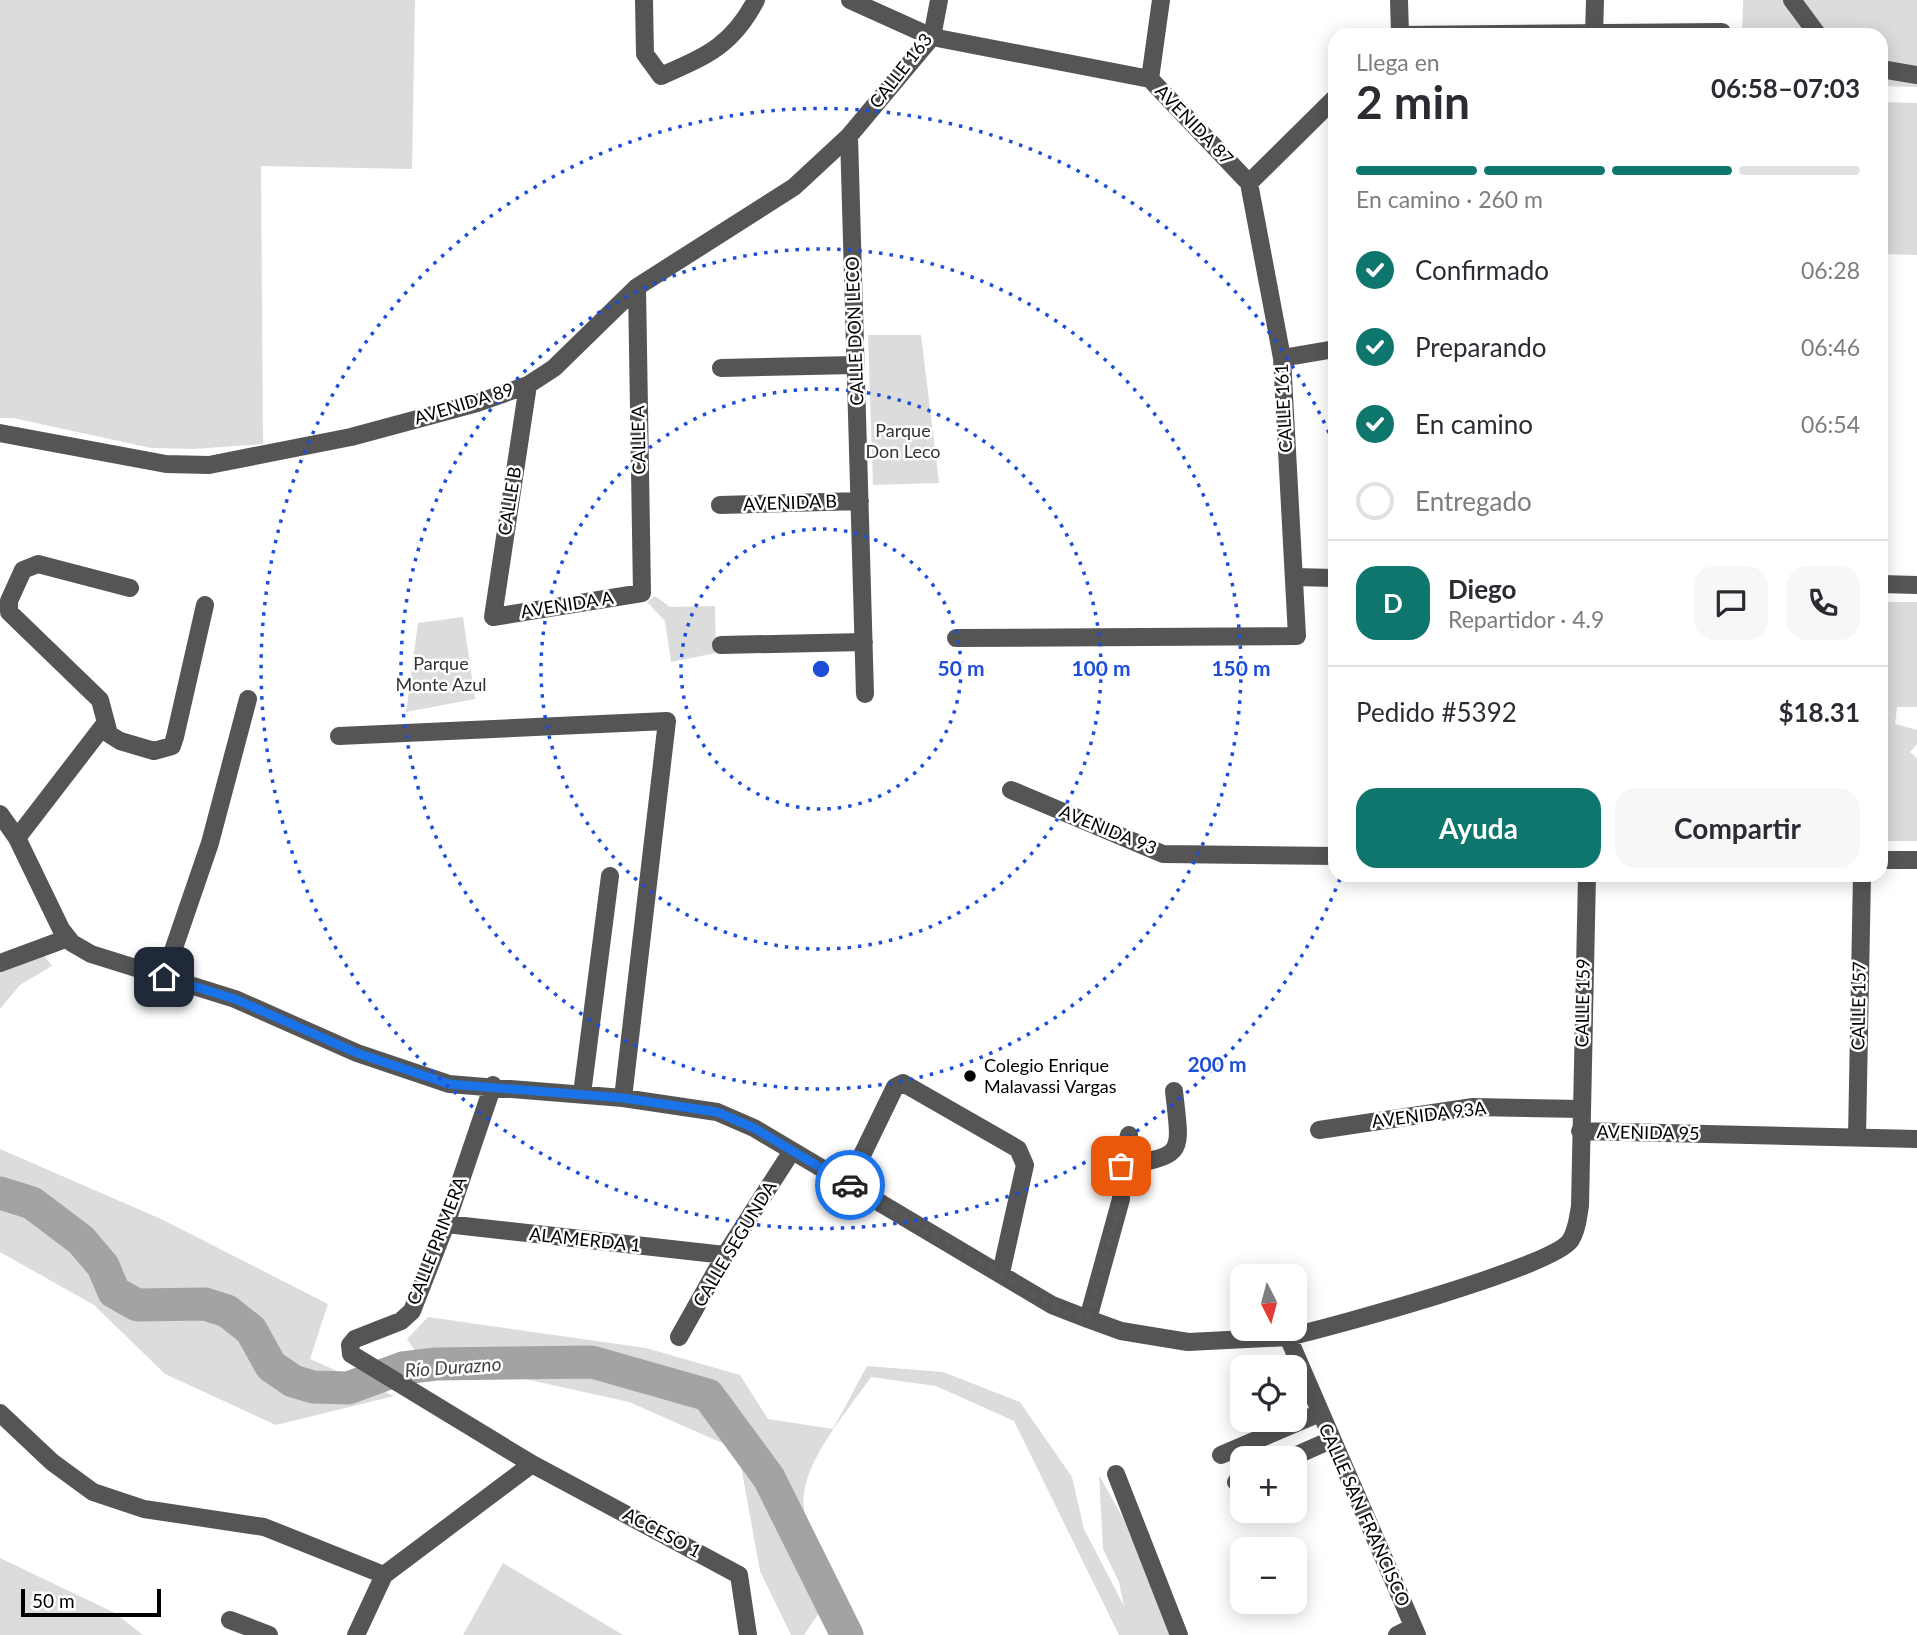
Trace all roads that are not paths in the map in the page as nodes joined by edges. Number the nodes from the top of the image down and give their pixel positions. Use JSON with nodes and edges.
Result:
{"nodes":[{"id":1,"x":644,"y":0,"type":"edge"},
{"id":2,"x":756,"y":0,"type":"edge"},
{"id":3,"x":850,"y":0,"type":"edge"},
{"id":4,"x":940,"y":0,"type":"edge"},
{"id":5,"x":1161,"y":0,"type":"edge"},
{"id":6,"x":1399,"y":0,"type":"edge"},
{"id":7,"x":1595,"y":0,"type":"edge"},
{"id":8,"x":1792,"y":0,"type":"edge"},
{"id":9,"x":1400,"y":28,"type":"edge"},
{"id":10,"x":1594,"y":28,"type":"edge"},
{"id":11,"x":1813,"y":28,"type":"edge"},
{"id":12,"x":932,"y":37,"type":"junction"},
{"id":13,"x":1888,"y":70,"type":"edge"},
{"id":14,"x":1917,"y":75,"type":"edge"},
{"id":15,"x":1150,"y":79,"type":"junction"},
{"id":16,"x":1328,"y":105,"type":"edge"},
{"id":17,"x":849,"y":136,"type":"junction"},
{"id":18,"x":1249,"y":183,"type":"junction"},
{"id":19,"x":637,"y":287,"type":"junction"},
{"id":20,"x":1328,"y":350,"type":"edge"},
{"id":21,"x":1282,"y":358,"type":"junction"},
{"id":22,"x":855,"y":365,"type":"junction"},
{"id":23,"x":721,"y":368,"type":"dead end"},
{"id":24,"x":528,"y":384,"type":"junction"},
{"id":25,"x":0,"y":433,"type":"edge"},
{"id":26,"x":860,"y":500,"type":"junction"},
{"id":27,"x":720,"y":505,"type":"dead end"},
{"id":28,"x":1294,"y":577,"type":"junction"},
{"id":29,"x":1328,"y":578,"type":"edge"},
{"id":30,"x":1888,"y":584,"type":"edge"},
{"id":31,"x":1917,"y":585,"type":"edge"},
{"id":32,"x":130,"y":587,"type":"dead end"},
{"id":33,"x":642,"y":593,"type":"joint"},
{"id":34,"x":205,"y":605,"type":"dead end"},
{"id":35,"x":492,"y":617,"type":"joint"},
{"id":36,"x":956,"y":639,"type":"dead end"},
{"id":37,"x":864,"y":642,"type":"junction"},
{"id":38,"x":721,"y":645,"type":"dead end"},
{"id":39,"x":865,"y":694,"type":"dead end"},
{"id":40,"x":248,"y":699,"type":"dead end"},
{"id":41,"x":104,"y":724,"type":"junction"},
{"id":42,"x":339,"y":736,"type":"dead end"},
{"id":43,"x":1011,"y":790,"type":"dead end"},
{"id":44,"x":0,"y":814,"type":"edge"},
{"id":45,"x":17,"y":838,"type":"junction"},
{"id":46,"x":1328,"y":856,"type":"edge"},
{"id":47,"x":1888,"y":860,"type":"edge"},
{"id":48,"x":1917,"y":860,"type":"edge"},
{"id":49,"x":610,"y":876,"type":"dead end"},
{"id":50,"x":1587,"y":882,"type":"edge"},
{"id":51,"x":1861,"y":882,"type":"edge"},
{"id":52,"x":68,"y":938,"type":"junction"},
{"id":53,"x":0,"y":963,"type":"edge"},
{"id":54,"x":164,"y":977,"type":"junction"},
{"id":55,"x":494,"y":1085,"type":"junction"},
{"id":56,"x":1174,"y":1091,"type":"dead end"},
{"id":57,"x":582,"y":1094,"type":"junction"},
{"id":58,"x":623,"y":1098,"type":"junction"},
{"id":59,"x":1581,"y":1109,"type":"junction"},
{"id":60,"x":1319,"y":1130,"type":"dead end"},
{"id":61,"x":1580,"y":1131,"type":"junction"},
{"id":62,"x":1129,"y":1135,"type":"dead end"},
{"id":63,"x":1857,"y":1137,"type":"junction"},
{"id":64,"x":1917,"y":1139,"type":"edge"},
{"id":65,"x":792,"y":1151,"type":"junction"},
{"id":66,"x":1121,"y":1166,"type":"junction"},
{"id":67,"x":848,"y":1184,"type":"junction"},
{"id":68,"x":446,"y":1224,"type":"junction"},
{"id":69,"x":724,"y":1255,"type":"junction"},
{"id":70,"x":1001,"y":1273,"type":"junction"},
{"id":71,"x":1088,"y":1319,"type":"junction"},
{"id":72,"x":1307,"y":1333,"type":"edge"},
{"id":73,"x":679,"y":1337,"type":"dead end"},
{"id":74,"x":1230,"y":1340,"type":"edge"},
{"id":75,"x":1290,"y":1341,"type":"edge"},
{"id":76,"x":0,"y":1413,"type":"edge"},
{"id":77,"x":1320,"y":1413,"type":"junction"},
{"id":78,"x":1331,"y":1440,"type":"junction"},
{"id":79,"x":1307,"y":1451,"type":"edge"},
{"id":80,"x":1221,"y":1455,"type":"dead end"},
{"id":81,"x":532,"y":1464,"type":"junction"},
{"id":82,"x":1116,"y":1474,"type":"dead end"},
{"id":83,"x":384,"y":1575,"type":"junction"},
{"id":84,"x":230,"y":1620,"type":"dead end"},
{"id":85,"x":1409,"y":1632,"type":"edge"},
{"id":86,"x":269,"y":1635,"type":"edge"},
{"id":87,"x":356,"y":1635,"type":"edge"},
{"id":88,"x":748,"y":1635,"type":"edge"},
{"id":89,"x":1179,"y":1635,"type":"edge"}],
"edges":[{"from":1,"to":2,"type":"street"},
{"from":3,"to":12,"type":"street","name":"AVENIDA 87"},
{"from":4,"to":12,"type":"street","name":"CALLE 163"},
{"from":5,"to":15,"type":"street"},
{"from":6,"to":9,"type":"street"},
{"from":7,"to":10,"type":"street"},
{"from":8,"to":11,"type":"street"},
{"from":12,"to":15,"type":"street","name":"AVENIDA 87"},
{"from":12,"to":17,"type":"street","name":"CALLE 163"},
{"from":13,"to":14,"type":"street"},
{"from":15,"to":18,"type":"street","name":"AVENIDA 87"},
{"from":16,"to":18,"type":"street"},
{"from":17,"to":19,"type":"street","name":"AVENIDA 89"},
{"from":17,"to":22,"type":"street","name":"CALLE DON LECO"},
{"from":18,"to":21,"type":"street","name":"CALLE 161"},
{"from":19,"to":24,"type":"street","name":"AVENIDA 89"},
{"from":19,"to":33,"type":"street","name":"CALLE A"},
{"from":20,"to":21,"type":"street"},
{"from":21,"to":28,"type":"street","name":"CALLE 161"},
{"from":22,"to":23,"type":"street"},
{"from":22,"to":26,"type":"street","name":"CALLE DON LECO"},
{"from":24,"to":25,"type":"street","name":"AVENIDA 89"},
{"from":24,"to":35,"type":"street","name":"CALLE B"},
{"from":26,"to":27,"type":"street","name":"AVENIDA B"},
{"from":26,"to":37,"type":"street","name":"CALLE DON LECO"},
{"from":28,"to":29,"type":"street"},
{"from":28,"to":36,"type":"street","name":"CALLE 161"},
{"from":30,"to":31,"type":"street"},
{"from":32,"to":41,"type":"street"},
{"from":33,"to":35,"type":"street","name":"AVENIDA A"},
{"from":34,"to":41,"type":"street"},
{"from":37,"to":38,"type":"street"},
{"from":37,"to":39,"type":"street","name":"CALLE DON LECO"},
{"from":40,"to":54,"type":"street"},
{"from":41,"to":45,"type":"street"},
{"from":42,"to":58,"type":"street"},
{"from":43,"to":46,"type":"street","name":"AVENIDA 93"},
{"from":44,"to":45,"type":"street"},
{"from":45,"to":52,"type":"street"},
{"from":47,"to":48,"type":"street"},
{"from":49,"to":57,"type":"street"},
{"from":50,"to":59,"type":"street","name":"CALLE 159"},
{"from":51,"to":63,"type":"street","name":"CALLE 157"},
{"from":52,"to":53,"type":"street"},
{"from":52,"to":54,"type":"street"},
{"from":54,"to":55,"type":"street"},
{"from":55,"to":57,"type":"street"},
{"from":55,"to":68,"type":"street","name":"CALLE PRIMERA"},
{"from":56,"to":66,"type":"street"},
{"from":57,"to":58,"type":"street"},
{"from":58,"to":65,"type":"street"},
{"from":59,"to":60,"type":"street","name":"AVENIDA 93A"},
{"from":59,"to":61,"type":"street","name":"CALLE 159"},
{"from":61,"to":63,"type":"street","name":"AVENIDA 95"},
{"from":61,"to":72,"type":"street","name":"AVENIDA 95"},
{"from":62,"to":66,"type":"street"},
{"from":63,"to":64,"type":"street","name":"AVENIDA 95"},
{"from":65,"to":67,"type":"street"},
{"from":65,"to":69,"type":"street","name":"CALLE SEGUNDA"},
{"from":66,"to":71,"type":"street"},
{"from":67,"to":70,"type":"street"},
{"from":67,"to":70,"type":"street"},
{"from":68,"to":69,"type":"street","name":"ALAMERDA 1"},
{"from":68,"to":81,"type":"street","name":"CALLE PRIMERA"},
{"from":69,"to":73,"type":"street","name":"CALLE SEGUNDA"},
{"from":70,"to":71,"type":"street"},
{"from":71,"to":74,"type":"street"},
{"from":75,"to":77,"type":"street","name":"CALLE SAN FRANCISCO"},
{"from":76,"to":83,"type":"street"},
{"from":77,"to":78,"type":"street","name":"CALLE SAN FRANCISCO"},
{"from":77,"to":80,"type":"street"},
{"from":78,"to":79,"type":"street"},
{"from":78,"to":85,"type":"street","name":"CALLE SAN FRANCISCO"},
{"from":81,"to":83,"type":"street"},
{"from":81,"to":88,"type":"street","name":"ACCESO 1"},
{"from":82,"to":89,"type":"street"},
{"from":83,"to":87,"type":"street"},
{"from":84,"to":86,"type":"street"}]}
